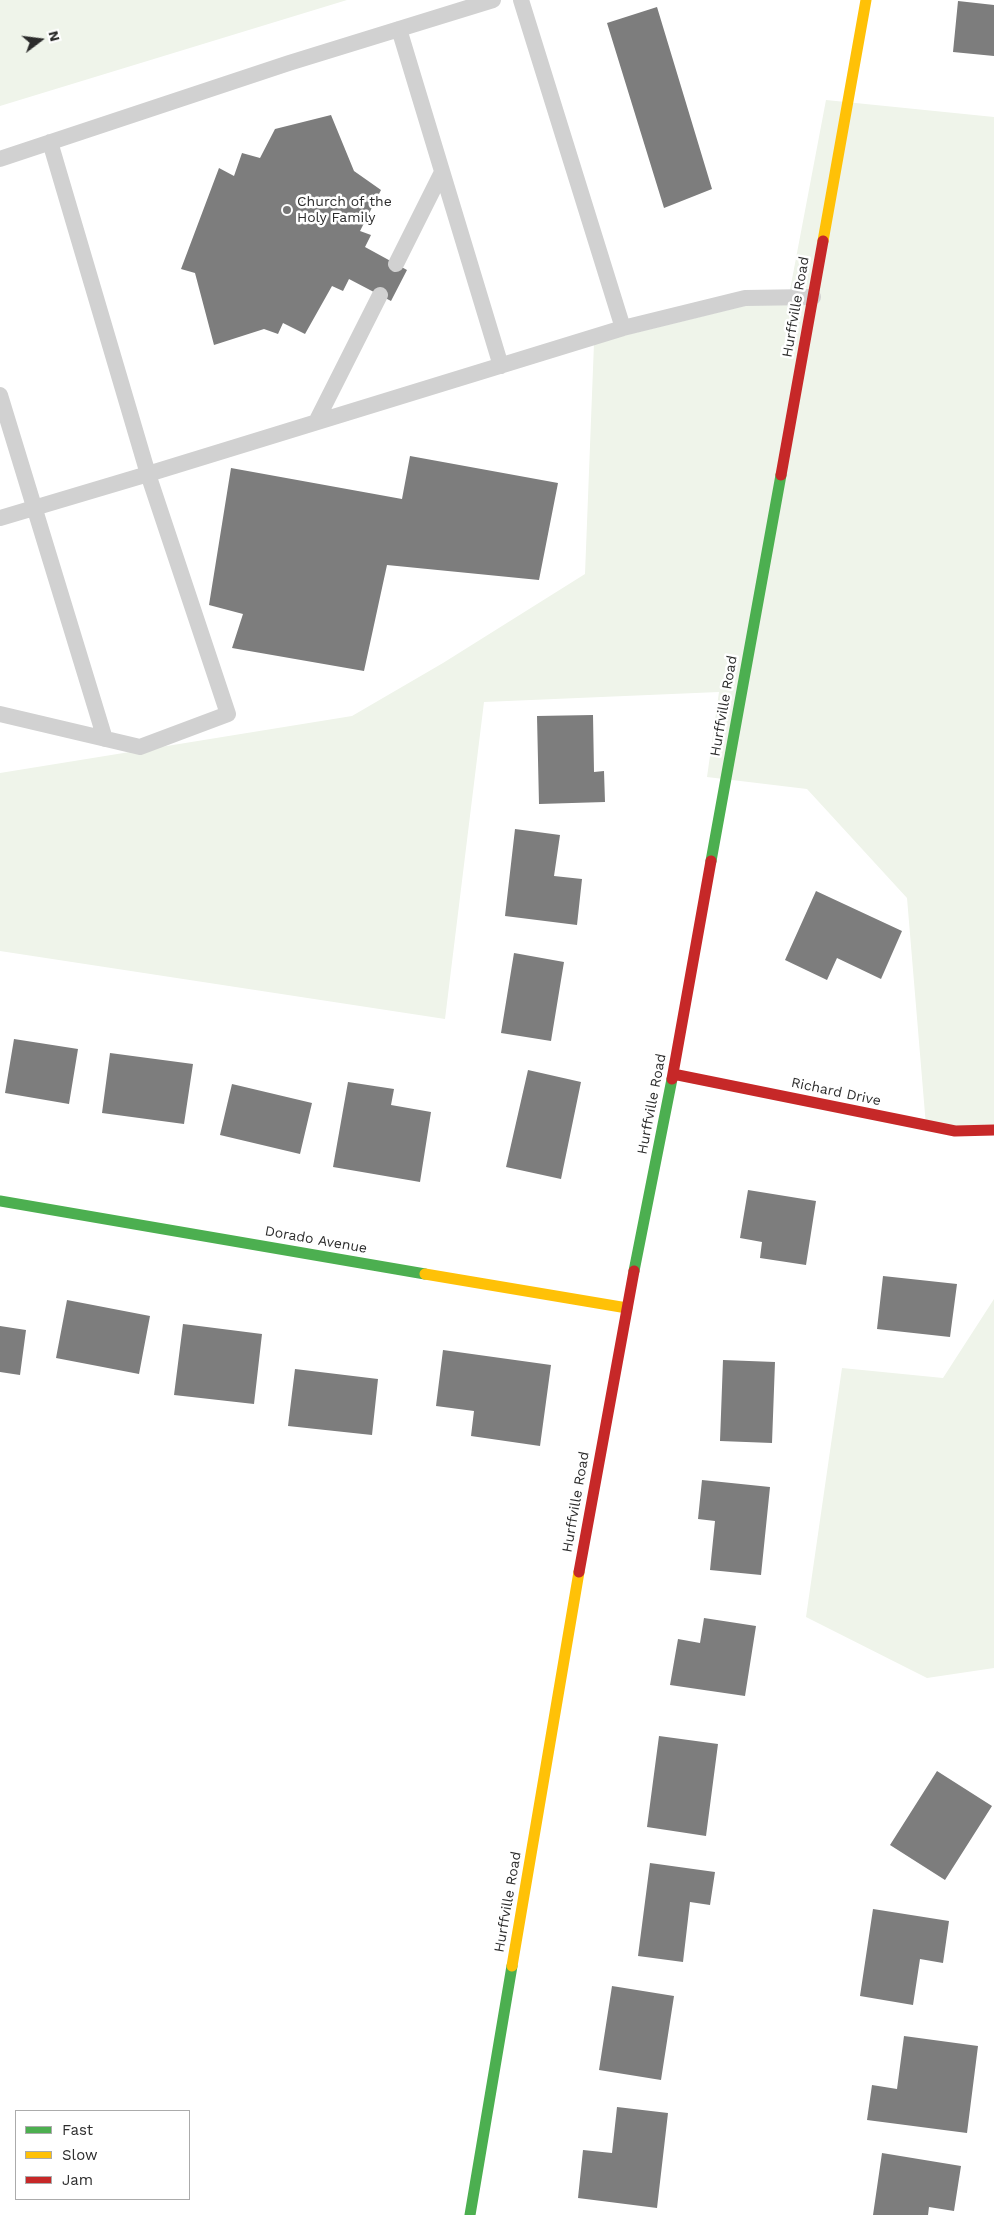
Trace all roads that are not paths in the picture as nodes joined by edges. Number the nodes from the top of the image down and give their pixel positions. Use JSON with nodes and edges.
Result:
{"nodes":[{"id":1,"x":493,"y":0,"type":"edge"},
{"id":2,"x":521,"y":0,"type":"edge"},
{"id":3,"x":866,"y":0,"type":"edge"},
{"id":4,"x":399,"y":29,"type":"junction"},
{"id":5,"x":50,"y":142,"type":"junction"},
{"id":6,"x":0,"y":159,"type":"edge"},
{"id":7,"x":442,"y":172,"type":"junction"},
{"id":8,"x":396,"y":264,"type":"dead end"},
{"id":9,"x":380,"y":295,"type":"dead end"},
{"id":10,"x":813,"y":297,"type":"junction"},
{"id":11,"x":623,"y":328,"type":"junction"},
{"id":12,"x":501,"y":366,"type":"junction"},
{"id":13,"x":0,"y":395,"type":"edge"},
{"id":14,"x":316,"y":422,"type":"junction"},
{"id":15,"x":148,"y":474,"type":"junction"},
{"id":16,"x":33,"y":508,"type":"junction"},
{"id":17,"x":0,"y":518,"type":"edge"},
{"id":18,"x":0,"y":714,"type":"edge"},
{"id":19,"x":105,"y":739,"type":"junction"},
{"id":20,"x":673,"y":1074,"type":"junction"},
{"id":21,"x":994,"y":1130,"type":"edge"},
{"id":22,"x":0,"y":1201,"type":"edge"},
{"id":23,"x":627,"y":1308,"type":"junction"},
{"id":24,"x":470,"y":2215,"type":"edge"}],
"edges":[{"from":1,"to":4,"type":"lane"},
{"from":2,"to":11,"type":"lane"},
{"from":3,"to":10,"type":"street","name":"Hurffville Road"},
{"from":4,"to":5,"type":"lane"},
{"from":4,"to":7,"type":"lane"},
{"from":5,"to":6,"type":"lane"},
{"from":5,"to":15,"type":"lane"},
{"from":7,"to":8,"type":"lane"},
{"from":7,"to":12,"type":"lane"},
{"from":9,"to":14,"type":"lane"},
{"from":10,"to":11,"type":"lane"},
{"from":10,"to":20,"type":"street","name":"Hurffville Road"},
{"from":11,"to":12,"type":"lane"},
{"from":12,"to":14,"type":"lane"},
{"from":13,"to":16,"type":"lane"},
{"from":14,"to":15,"type":"lane"},
{"from":15,"to":16,"type":"lane"},
{"from":15,"to":19,"type":"lane"},
{"from":16,"to":17,"type":"lane"},
{"from":16,"to":19,"type":"lane"},
{"from":18,"to":19,"type":"lane"},
{"from":20,"to":21,"type":"street","name":"Richard Drive"},
{"from":20,"to":23,"type":"street","name":"Hurffville Road"},
{"from":22,"to":23,"type":"street","name":"Dorado Avenue"},
{"from":23,"to":24,"type":"street","name":"Hurffville Road"}]}
